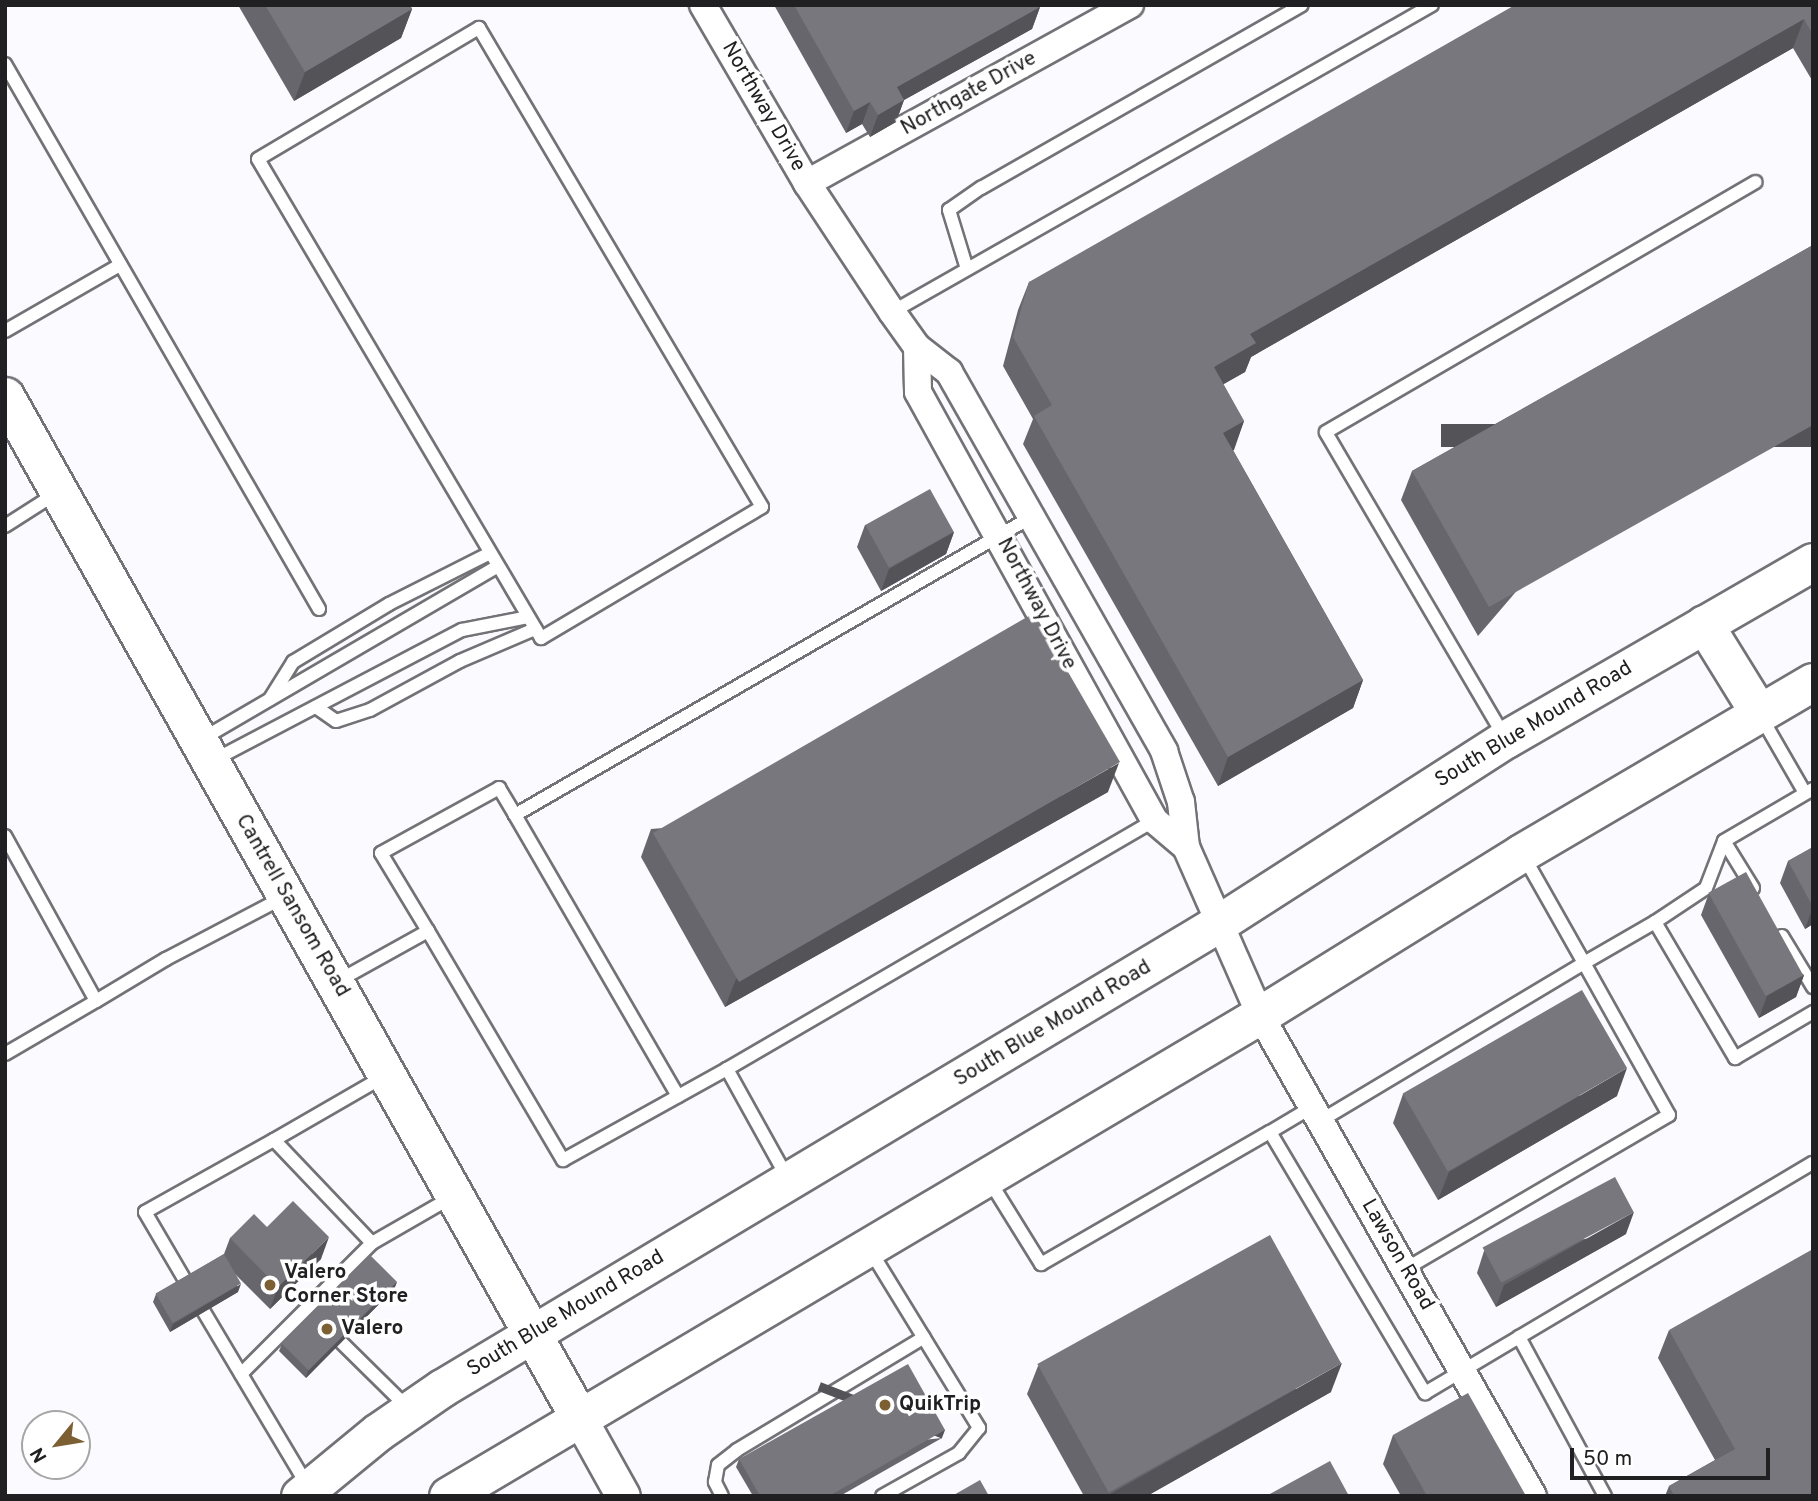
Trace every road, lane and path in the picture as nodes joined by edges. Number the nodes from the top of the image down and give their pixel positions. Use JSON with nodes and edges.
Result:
{"nodes":[{"id":1,"x":703,"y":5,"type":"edge"},
{"id":2,"x":1302,"y":5,"type":"edge"},
{"id":3,"x":1432,"y":5,"type":"edge"},
{"id":4,"x":1125,"y":6,"type":"edge"},
{"id":5,"x":5,"y":64,"type":"edge"},
{"id":6,"x":807,"y":183,"type":"junction"},
{"id":7,"x":1755,"y":183,"type":"dead end"},
{"id":8,"x":120,"y":265,"type":"junction"},
{"id":9,"x":967,"y":268,"type":"junction"},
{"id":10,"x":892,"y":312,"type":"junction"},
{"id":11,"x":5,"y":331,"type":"edge"},
{"id":12,"x":917,"y":347,"type":"junction"},
{"id":13,"x":5,"y":396,"type":"edge"},
{"id":14,"x":60,"y":491,"type":"junction"},
{"id":15,"x":1032,"y":516,"type":"junction"},
{"id":16,"x":5,"y":526,"type":"edge"},
{"id":17,"x":1000,"y":538,"type":"junction"},
{"id":18,"x":490,"y":552,"type":"junction"},
{"id":19,"x":1813,"y":562,"type":"edge"},
{"id":20,"x":498,"y":566,"type":"junction"},
{"id":21,"x":319,"y":609,"type":"dead end"},
{"id":22,"x":528,"y":617,"type":"junction"},
{"id":23,"x":1704,"y":624,"type":"junction"},
{"id":24,"x":535,"y":629,"type":"junction"},
{"id":25,"x":1813,"y":682,"type":"edge"},
{"id":26,"x":268,"y":702,"type":"junction"},
{"id":27,"x":316,"y":707,"type":"junction"},
{"id":28,"x":1759,"y":713,"type":"junction"},
{"id":29,"x":1506,"y":739,"type":"junction"},
{"id":30,"x":204,"y":751,"type":"junction"},
{"id":31,"x":1809,"y":791,"type":"edge"},
{"id":32,"x":516,"y":815,"type":"junction"},
{"id":33,"x":1154,"y":820,"type":"junction"},
{"id":34,"x":5,"y":836,"type":"edge"},
{"id":35,"x":1724,"y":841,"type":"junction"},
{"id":36,"x":1186,"y":847,"type":"junction"},
{"id":37,"x":1521,"y":853,"type":"junction"},
{"id":38,"x":285,"y":896,"type":"junction"},
{"id":39,"x":1758,"y":897,"type":"edge"},
{"id":40,"x":1772,"y":919,"type":"edge"},
{"id":41,"x":1655,"y":922,"type":"junction"},
{"id":42,"x":1219,"y":923,"type":"junction"},
{"id":43,"x":428,"y":931,"type":"junction"},
{"id":44,"x":1584,"y":963,"type":"junction"},
{"id":45,"x":336,"y":982,"type":"junction"},
{"id":46,"x":1813,"y":987,"type":"edge"},
{"id":47,"x":96,"y":1001,"type":"junction"},
{"id":48,"x":1813,"y":1012,"type":"edge"},
{"id":49,"x":1260,"y":1015,"type":"junction"},
{"id":50,"x":5,"y":1054,"type":"edge"},
{"id":51,"x":726,"y":1069,"type":"junction"},
{"id":52,"x":388,"y":1074,"type":"junction"},
{"id":53,"x":678,"y":1096,"type":"junction"},
{"id":54,"x":1316,"y":1114,"type":"junction"},
{"id":55,"x":1270,"y":1132,"type":"junction"},
{"id":56,"x":274,"y":1140,"type":"junction"},
{"id":57,"x":1813,"y":1163,"type":"edge"},
{"id":58,"x":987,"y":1177,"type":"junction"},
{"id":59,"x":790,"y":1182,"type":"junction"},
{"id":60,"x":455,"y":1195,"type":"junction"},
{"id":61,"x":372,"y":1242,"type":"junction"},
{"id":62,"x":869,"y":1248,"type":"junction"},
{"id":63,"x":1405,"y":1269,"type":"junction"},
{"id":64,"x":186,"y":1282,"type":"edge"},
{"id":65,"x":204,"y":1312,"type":"edge"},
{"id":66,"x":532,"y":1334,"type":"junction"},
{"id":67,"x":924,"y":1337,"type":"junction"},
{"id":68,"x":1519,"y":1337,"type":"junction"},
{"id":69,"x":341,"y":1342,"type":"edge"},
{"id":70,"x":1462,"y":1370,"type":"junction"},
{"id":71,"x":241,"y":1374,"type":"junction"},
{"id":72,"x":409,"y":1409,"type":"junction"},
{"id":73,"x":579,"y":1417,"type":"junction"},
{"id":74,"x":304,"y":1492,"type":"edge"},
{"id":75,"x":448,"y":1496,"type":"edge"},
{"id":76,"x":623,"y":1496,"type":"edge"},
{"id":77,"x":722,"y":1496,"type":"edge"},
{"id":78,"x":882,"y":1496,"type":"edge"},
{"id":79,"x":1534,"y":1496,"type":"edge"},
{"id":80,"x":1605,"y":1496,"type":"edge"}],
"edges":[{"from":1,"to":6,"type":"street","name":"Northway Drive"},
{"from":2,"to":9,"type":"lane"},
{"from":3,"to":9,"type":"lane"},
{"from":4,"to":6,"type":"street","name":"Northgate Drive"},
{"from":5,"to":8,"type":"lane"},
{"from":6,"to":10,"type":"street","name":"Northway Drive"},
{"from":7,"to":29,"type":"lane"},
{"from":8,"to":11,"type":"lane"},
{"from":8,"to":21,"type":"lane"},
{"from":9,"to":10,"type":"lane"},
{"from":10,"to":12,"type":"street","name":"Northway Drive"},
{"from":12,"to":15,"type":"street","name":"Northway Drive"},
{"from":12,"to":17,"type":"street","name":"Northway Drive"},
{"from":13,"to":14,"type":"main road","name":"Cantrell Sansom Road"},
{"from":14,"to":16,"type":"lane"},
{"from":14,"to":30,"type":"main road","name":"Cantrell Sansom Road"},
{"from":15,"to":17,"type":"lane"},
{"from":15,"to":36,"type":"street","name":"Northway Drive"},
{"from":17,"to":32,"type":"lane"},
{"from":17,"to":33,"type":"street","name":"Northway Drive"},
{"from":18,"to":20,"type":"lane"},
{"from":18,"to":24,"type":"lane"},
{"from":18,"to":26,"type":"lane"},
{"from":19,"to":23,"type":"main road","name":"South Blue Mound Road"},
{"from":20,"to":22,"type":"lane"},
{"from":20,"to":26,"type":"lane"},
{"from":22,"to":24,"type":"lane"},
{"from":22,"to":27,"type":"lane"},
{"from":23,"to":28,"type":"main road"},
{"from":23,"to":29,"type":"main road","name":"South Blue Mound Road"},
{"from":24,"to":27,"type":"lane"},
{"from":25,"to":28,"type":"main road"},
{"from":26,"to":30,"type":"lane"},
{"from":27,"to":30,"type":"lane"},
{"from":28,"to":31,"type":"lane"},
{"from":28,"to":37,"type":"main road"},
{"from":29,"to":42,"type":"main road","name":"South Blue Mound Road"},
{"from":30,"to":38,"type":"main road","name":"Cantrell Sansom Road"},
{"from":31,"to":35,"type":"lane"},
{"from":32,"to":43,"type":"lane"},
{"from":32,"to":53,"type":"lane"},
{"from":33,"to":36,"type":"street","name":"Northway Drive"},
{"from":33,"to":51,"type":"lane"},
{"from":34,"to":47,"type":"lane"},
{"from":35,"to":39,"type":"lane"},
{"from":35,"to":41,"type":"lane"},
{"from":36,"to":42,"type":"street","name":"Northway Drive"},
{"from":37,"to":44,"type":"lane"},
{"from":37,"to":49,"type":"main road"},
{"from":38,"to":45,"type":"main road","name":"Cantrell Sansom Road"},
{"from":38,"to":47,"type":"lane"},
{"from":40,"to":46,"type":"lane"},
{"from":41,"to":44,"type":"lane"},
{"from":41,"to":48,"type":"lane"},
{"from":42,"to":49,"type":"street","name":"Northway Drive"},
{"from":42,"to":59,"type":"main road","name":"South Blue Mound Road"},
{"from":43,"to":45,"type":"lane"},
{"from":43,"to":53,"type":"lane"},
{"from":44,"to":54,"type":"lane"},
{"from":44,"to":63,"type":"lane"},
{"from":45,"to":52,"type":"main road","name":"Cantrell Sansom Road"},
{"from":47,"to":50,"type":"lane"},
{"from":49,"to":54,"type":"street","name":"Lawson Road"},
{"from":49,"to":58,"type":"main road"},
{"from":51,"to":53,"type":"lane"},
{"from":51,"to":59,"type":"lane"},
{"from":52,"to":56,"type":"lane"},
{"from":52,"to":60,"type":"main road","name":"Cantrell Sansom Road"},
{"from":54,"to":55,"type":"lane"},
{"from":54,"to":63,"type":"street","name":"Lawson Road"},
{"from":55,"to":58,"type":"lane"},
{"from":55,"to":70,"type":"lane"},
{"from":56,"to":61,"type":"lane"},
{"from":56,"to":64,"type":"lane"},
{"from":57,"to":68,"type":"lane"},
{"from":58,"to":62,"type":"main road"},
{"from":59,"to":66,"type":"main road","name":"South Blue Mound Road"},
{"from":60,"to":61,"type":"lane"},
{"from":60,"to":66,"type":"main road","name":"Cantrell Sansom Road"},
{"from":61,"to":71,"type":"lane"},
{"from":62,"to":67,"type":"lane"},
{"from":62,"to":73,"type":"main road"},
{"from":63,"to":70,"type":"street","name":"Lawson Road"},
{"from":65,"to":71,"type":"lane"},
{"from":66,"to":72,"type":"main road","name":"South Blue Mound Road"},
{"from":66,"to":73,"type":"main road","name":"Cantrell Sansom Road"},
{"from":67,"to":77,"type":"lane"},
{"from":67,"to":78,"type":"lane"},
{"from":68,"to":70,"type":"lane"},
{"from":68,"to":80,"type":"lane"},
{"from":69,"to":72,"type":"lane"},
{"from":70,"to":79,"type":"street","name":"Lawson Road"},
{"from":71,"to":74,"type":"lane"},
{"from":72,"to":74,"type":"main road","name":"South Blue Mound Road"},
{"from":73,"to":75,"type":"main road"},
{"from":73,"to":76,"type":"street"}]}
